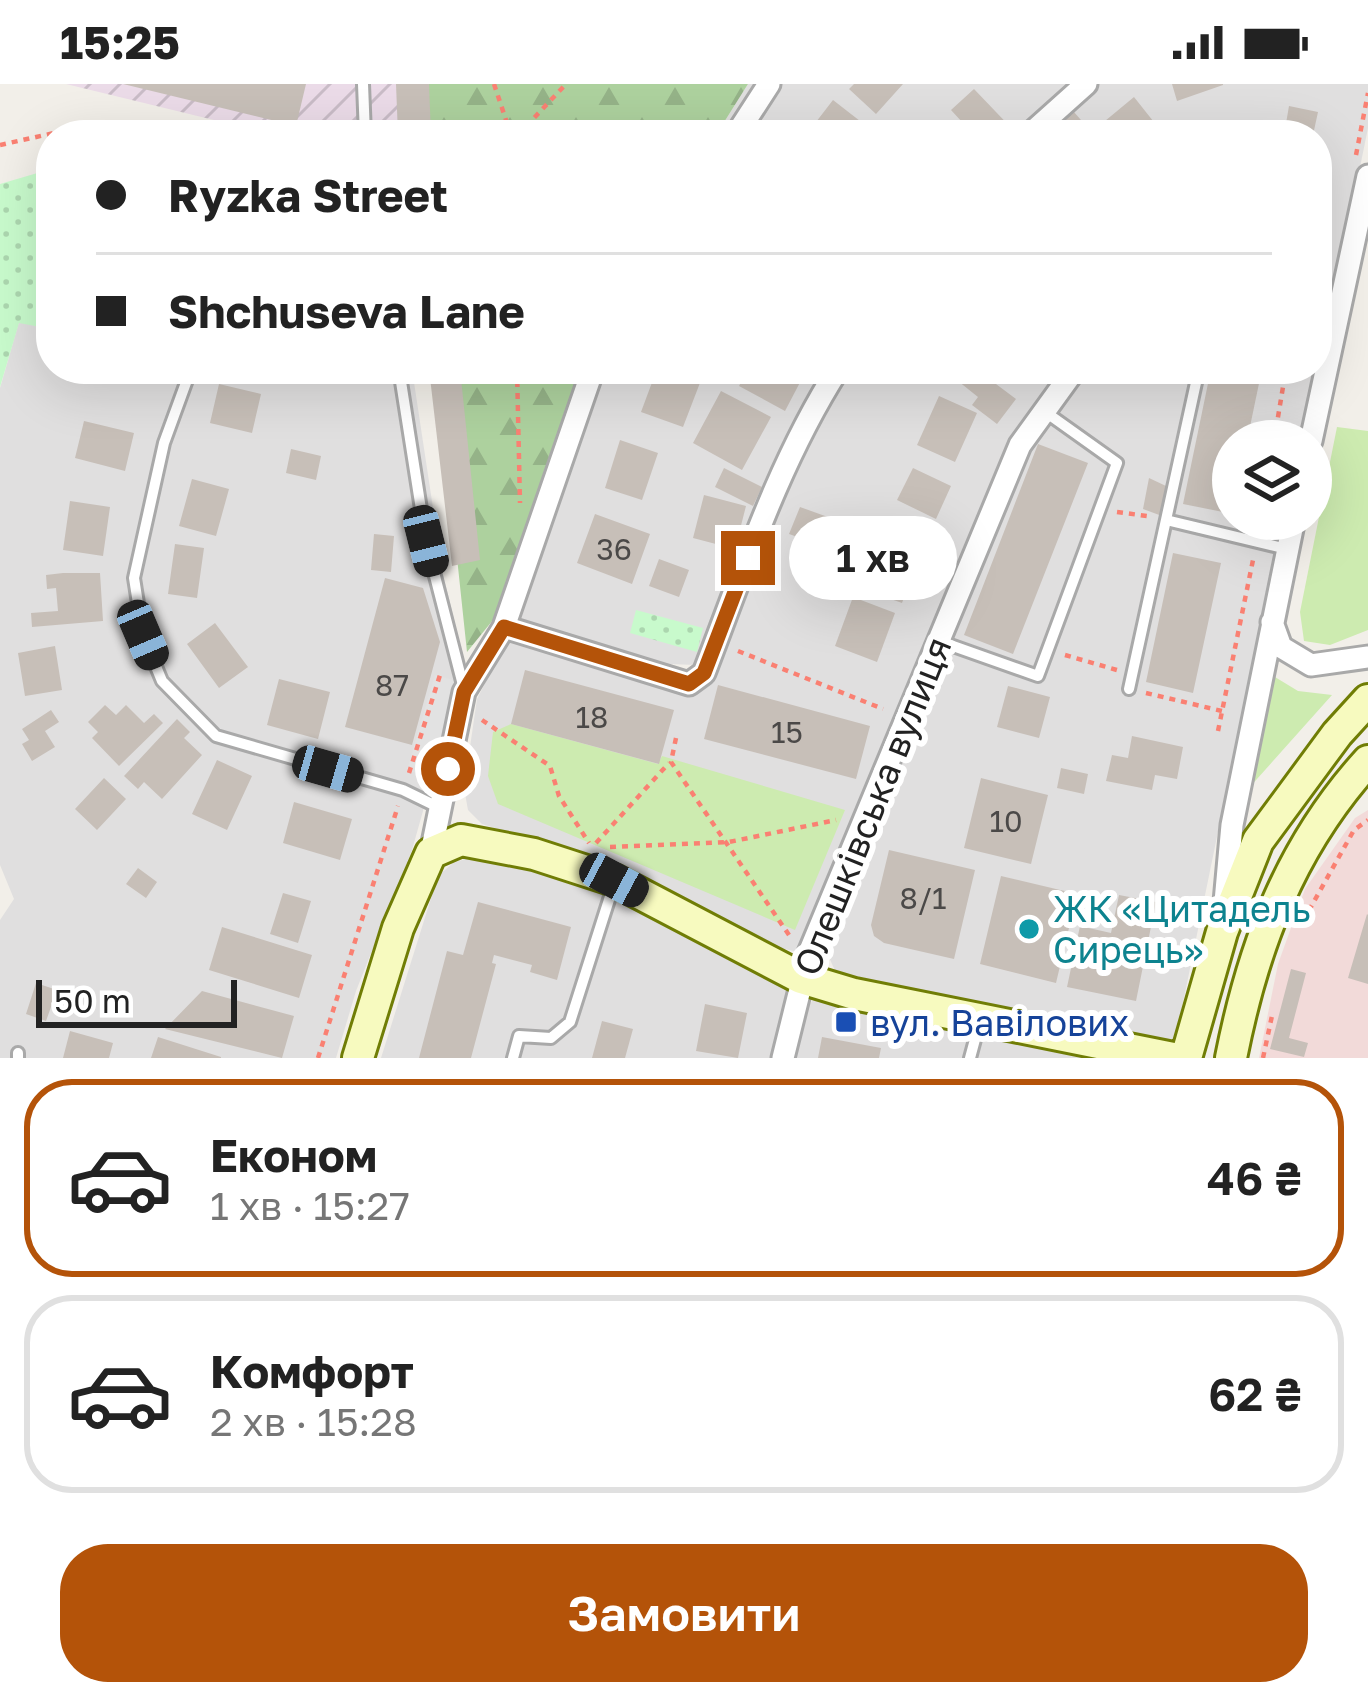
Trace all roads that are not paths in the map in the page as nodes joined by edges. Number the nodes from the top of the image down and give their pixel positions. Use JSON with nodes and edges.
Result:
{"nodes":[{"id":1,"x":362,"y":84,"type":"edge"},
{"id":2,"x":769,"y":84,"type":"edge"},
{"id":3,"x":1086,"y":84,"type":"edge"},
{"id":4,"x":364,"y":120,"type":"edge"},
{"id":5,"x":746,"y":120,"type":"edge"},
{"id":6,"x":1046,"y":120,"type":"edge"},
{"id":7,"x":1368,"y":176,"type":"edge"},
{"id":8,"x":1332,"y":305,"type":"edge"},
{"id":9,"x":185,"y":384,"type":"edge"},
{"id":10,"x":401,"y":384,"type":"edge"},
{"id":11,"x":588,"y":384,"type":"edge"},
{"id":12,"x":829,"y":384,"type":"edge"},
{"id":13,"x":1064,"y":384,"type":"edge"},
{"id":14,"x":1196,"y":384,"type":"edge"},
{"id":15,"x":1318,"y":384,"type":"edge"},
{"id":16,"x":1044,"y":412,"type":"junction"},
{"id":17,"x":1314,"y":420,"type":"edge"},
{"id":18,"x":1166,"y":520,"type":"junction"},
{"id":19,"x":1289,"y":540,"type":"edge"},
{"id":20,"x":1287,"y":549,"type":"junction"},
{"id":21,"x":1271,"y":621,"type":"junction"},
{"id":22,"x":504,"y":627,"type":"junction"},
{"id":23,"x":939,"y":641,"type":"junction"},
{"id":24,"x":1368,"y":657,"type":"edge"},
{"id":25,"x":1129,"y":689,"type":"road end"},
{"id":26,"x":464,"y":692,"type":"junction"},
{"id":27,"x":1368,"y":700,"type":"edge"},
{"id":28,"x":1368,"y":761,"type":"edge"},
{"id":29,"x":1357,"y":785,"type":"edge"},
{"id":30,"x":440,"y":808,"type":"junction"},
{"id":31,"x":431,"y":853,"type":"junction"},
{"id":32,"x":614,"y":880,"type":"junction"},
{"id":33,"x":1222,"y":932,"type":"junction"},
{"id":34,"x":801,"y":978,"type":"junction"},
{"id":35,"x":981,"y":1018,"type":"junction"},
{"id":36,"x":358,"y":1058,"type":"edge"},
{"id":37,"x":513,"y":1058,"type":"edge"},
{"id":38,"x":782,"y":1058,"type":"edge"},
{"id":39,"x":970,"y":1058,"type":"edge"},
{"id":40,"x":1173,"y":1058,"type":"edge"},
{"id":41,"x":1186,"y":1058,"type":"edge"},
{"id":42,"x":1231,"y":1058,"type":"edge"}],
"edges":[{"from":1,"to":4,"type":"lane"},
{"from":2,"to":5,"type":"street"},
{"from":3,"to":6,"type":"street"},
{"from":7,"to":8,"type":"street"},
{"from":9,"to":30,"type":"lane"},
{"from":10,"to":26,"type":"lane"},
{"from":11,"to":22,"type":"street"},
{"from":12,"to":22,"type":"street"},
{"from":13,"to":16,"type":"street","name":"Олешківська вулиця"},
{"from":14,"to":18,"type":"lane"},
{"from":15,"to":17,"type":"street"},
{"from":16,"to":23,"type":"street","name":"Олешківська вулиця"},
{"from":16,"to":23,"type":"lane"},
{"from":18,"to":20,"type":"lane"},
{"from":18,"to":25,"type":"lane"},
{"from":19,"to":20,"type":"street"},
{"from":20,"to":21,"type":"street"},
{"from":21,"to":24,"type":"street"},
{"from":21,"to":33,"type":"street"},
{"from":22,"to":26,"type":"street"},
{"from":23,"to":34,"type":"street","name":"Олешківська вулиця"},
{"from":26,"to":30,"type":"street"},
{"from":27,"to":33,"type":"street"},
{"from":28,"to":29,"type":"street"},
{"from":29,"to":42,"type":"street"},
{"from":30,"to":31,"type":"street"},
{"from":31,"to":32,"type":"street"},
{"from":31,"to":36,"type":"street"},
{"from":32,"to":34,"type":"street"},
{"from":32,"to":37,"type":"lane"},
{"from":33,"to":41,"type":"street"},
{"from":34,"to":35,"type":"street"},
{"from":34,"to":38,"type":"street","name":"Олешківська вулиця"},
{"from":35,"to":39,"type":"lane"},
{"from":35,"to":40,"type":"street"}]}
